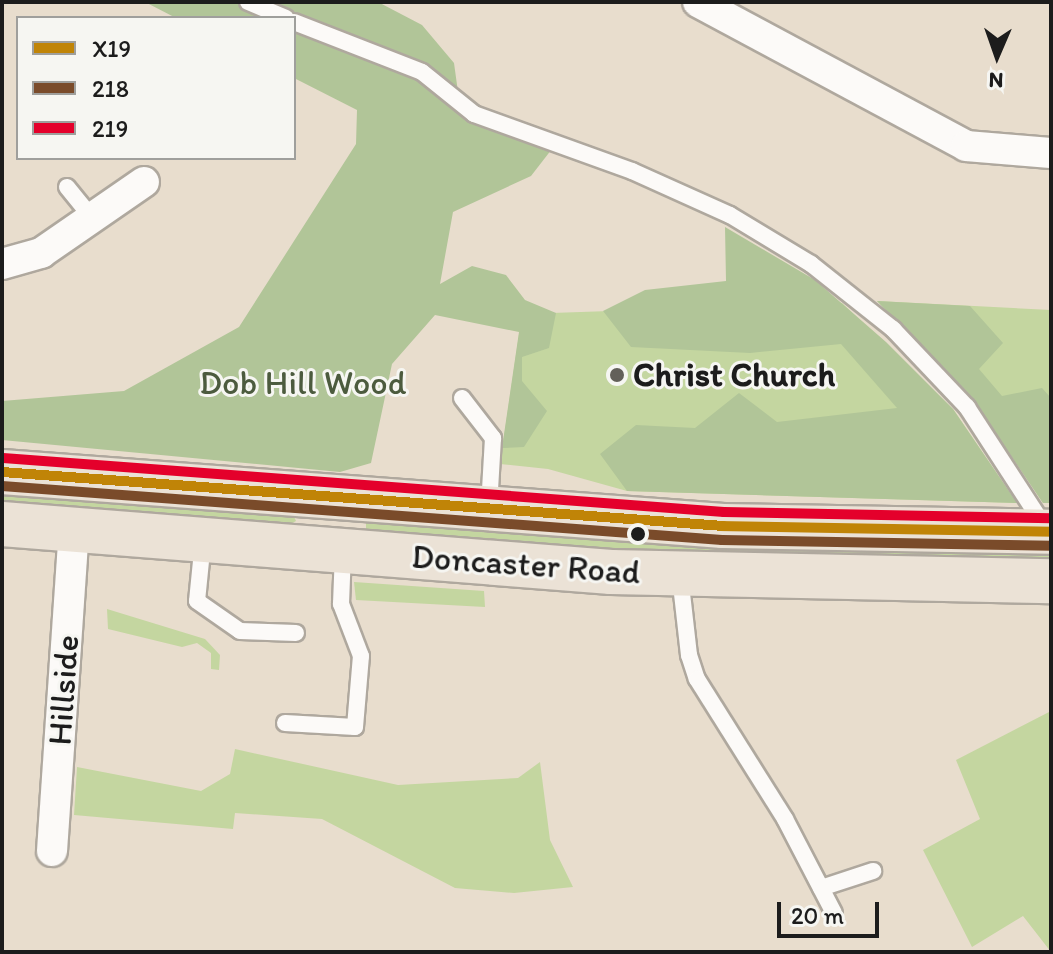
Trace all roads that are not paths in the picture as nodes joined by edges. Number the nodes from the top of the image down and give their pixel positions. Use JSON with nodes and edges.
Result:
{"nodes":[{"id":1,"x":248,"y":2,"type":"edge"},
{"id":2,"x":698,"y":2,"type":"edge"},
{"id":3,"x":281,"y":16,"type":"edge"},
{"id":4,"x":296,"y":23,"type":"edge"},
{"id":5,"x":1051,"y":153,"type":"edge"},
{"id":6,"x":144,"y":182,"type":"dead end"},
{"id":7,"x":67,"y":187,"type":"dead end"},
{"id":8,"x":92,"y":218,"type":"junction"},
{"id":9,"x":2,"y":264,"type":"edge"},
{"id":10,"x":462,"y":398,"type":"dead end"},
{"id":11,"x":2,"y":472,"type":"edge"},
{"id":12,"x":328,"y":498,"type":"junction"},
{"id":13,"x":489,"y":508,"type":"junction"},
{"id":14,"x":2,"y":524,"type":"edge"},
{"id":15,"x":74,"y":529,"type":"junction"},
{"id":16,"x":1049,"y":532,"type":"edge"},
{"id":17,"x":203,"y":539,"type":"junction"},
{"id":18,"x":334,"y":549,"type":"junction"},
{"id":19,"x":680,"y":576,"type":"junction"},
{"id":20,"x":1051,"y":581,"type":"edge"},
{"id":21,"x":296,"y":633,"type":"dead end"},
{"id":22,"x":285,"y":723,"type":"dead end"},
{"id":23,"x":52,"y":851,"type":"dead end"},
{"id":24,"x":873,"y":871,"type":"dead end"},
{"id":25,"x":821,"y":888,"type":"junction"},
{"id":26,"x":834,"y":913,"type":"dead end"}],
"edges":[{"from":1,"to":3,"type":"lane"},
{"from":2,"to":5,"type":"street"},
{"from":4,"to":16,"type":"lane"},
{"from":6,"to":8,"type":"street"},
{"from":7,"to":8,"type":"lane"},
{"from":8,"to":9,"type":"street"},
{"from":10,"to":13,"type":"lane"},
{"from":11,"to":12,"type":"highway","name":"Doncaster Road"},
{"from":12,"to":13,"type":"highway","name":"Doncaster Road"},
{"from":12,"to":18,"type":"highway"},
{"from":13,"to":16,"type":"highway","name":"Doncaster Road"},
{"from":14,"to":15,"type":"highway","name":"Doncaster Road"},
{"from":15,"to":17,"type":"highway","name":"Doncaster Road"},
{"from":15,"to":23,"type":"street","name":"Hillside"},
{"from":17,"to":18,"type":"highway","name":"Doncaster Road"},
{"from":17,"to":21,"type":"lane"},
{"from":18,"to":19,"type":"highway","name":"Doncaster Road"},
{"from":18,"to":22,"type":"lane"},
{"from":19,"to":20,"type":"highway","name":"Doncaster Road"},
{"from":19,"to":25,"type":"lane"},
{"from":24,"to":25,"type":"lane"},
{"from":25,"to":26,"type":"lane"}]}
